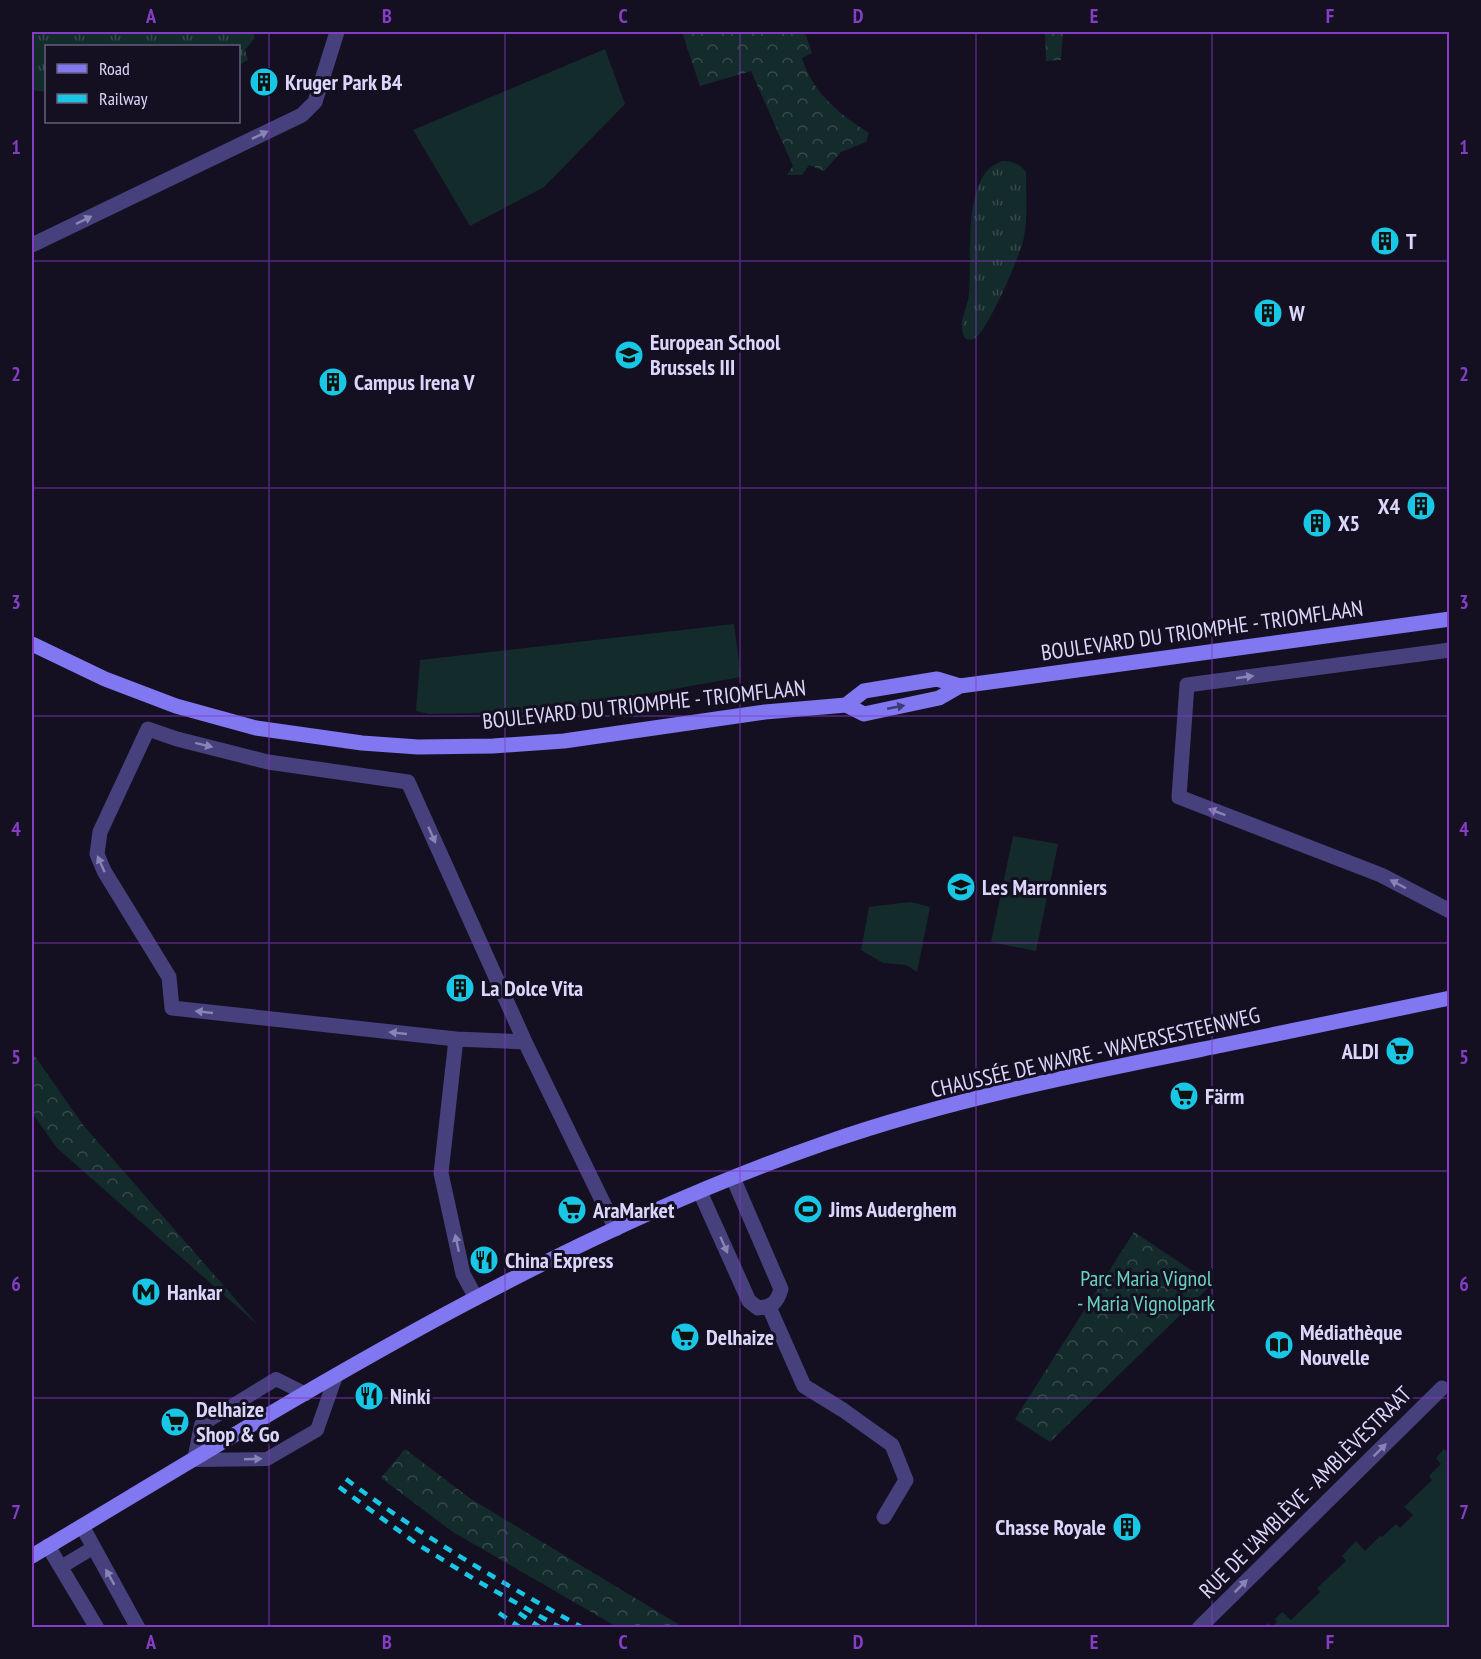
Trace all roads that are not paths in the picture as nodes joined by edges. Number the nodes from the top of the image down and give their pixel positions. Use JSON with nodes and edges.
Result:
{"nodes":[{"id":1,"x":337,"y":32,"type":"edge"},
{"id":2,"x":32,"y":245,"type":"edge"},
{"id":3,"x":1449,"y":619,"type":"edge"},
{"id":4,"x":32,"y":644,"type":"edge"},
{"id":5,"x":1449,"y":650,"type":"edge"},
{"id":6,"x":960,"y":686,"type":"junction"},
{"id":7,"x":846,"y":705,"type":"junction"},
{"id":8,"x":1449,"y":911,"type":"edge"},
{"id":9,"x":1449,"y":998,"type":"edge"},
{"id":10,"x":456,"y":1039,"type":"junction"},
{"id":11,"x":525,"y":1042,"type":"junction"},
{"id":12,"x":733,"y":1178,"type":"junction"},
{"id":13,"x":700,"y":1191,"type":"junction"},
{"id":14,"x":616,"y":1229,"type":"junction"},
{"id":15,"x":476,"y":1298,"type":"junction"},
{"id":16,"x":769,"y":1307,"type":"junction"},
{"id":17,"x":336,"y":1376,"type":"junction"},
{"id":18,"x":1447,"y":1386,"type":"edge"},
{"id":19,"x":306,"y":1394,"type":"junction"},
{"id":20,"x":194,"y":1460,"type":"junction"},
{"id":21,"x":884,"y":1517,"type":"dead end"},
{"id":22,"x":82,"y":1526,"type":"junction"},
{"id":23,"x":48,"y":1546,"type":"junction"},
{"id":24,"x":86,"y":1552,"type":"dead end"},
{"id":25,"x":32,"y":1556,"type":"edge"},
{"id":26,"x":66,"y":1564,"type":"dead end"},
{"id":27,"x":97,"y":1628,"type":"edge"},
{"id":28,"x":138,"y":1628,"type":"edge"},
{"id":29,"x":1199,"y":1628,"type":"edge"}],
"edges":[{"from":2,"to":1,"type":"street","one_way":true},
{"from":3,"to":6,"type":"main road","name":"BOULEVARD DU TRIOMPHE - TRIOMFLAAN"},
{"from":4,"to":7,"type":"main road","name":"BOULEVARD DU TRIOMPHE - TRIOMFLAAN"},
{"from":8,"to":5,"type":"street","one_way":true},
{"from":6,"to":7,"type":"main road","name":"BOULEVARD DU TRIOMPHE - TRIOMFLAAN"},
{"from":7,"to":6,"type":"main road","name":"BOULEVARD DU TRIOMPHE - TRIOMFLAAN","one_way":true},
{"from":9,"to":12,"type":"main road","name":"CHAUSSÉE DE WAVRE - WAVERSESTEENWEG"},
{"from":10,"to":11,"type":"street"},
{"from":10,"to":11,"type":"street","one_way":true},
{"from":15,"to":10,"type":"street","one_way":true},
{"from":11,"to":14,"type":"street"},
{"from":12,"to":13,"type":"main road","name":"CHAUSSÉE DE WAVRE - WAVERSESTEENWEG"},
{"from":12,"to":16,"type":"street"},
{"from":13,"to":14,"type":"main road","name":"CHAUSSÉE DE WAVRE - WAVERSESTEENWEG"},
{"from":13,"to":16,"type":"street","one_way":true},
{"from":14,"to":15,"type":"main road","name":"CHAUSSÉE DE WAVRE - WAVERSESTEENWEG"},
{"from":15,"to":17,"type":"main road","name":"CHAUSSÉE DE WAVRE - WAVERSESTEENWEG"},
{"from":16,"to":21,"type":"street"},
{"from":17,"to":19,"type":"main road","name":"CHAUSSÉE DE WAVRE - WAVERSESTEENWEG"},
{"from":20,"to":17,"type":"street","name":"CHAUSSÉE DE WAVRE - WAVERSESTEENWEG","one_way":true},
{"from":29,"to":18,"type":"street","name":"RUE DE L'AMBLÈVE - AMBLÈVESTRAAT","one_way":true},
{"from":19,"to":20,"type":"main road","name":"CHAUSSÉE DE WAVRE - WAVERSESTEENWEG"},
{"from":19,"to":20,"type":"street"},
{"from":20,"to":22,"type":"main road","name":"CHAUSSÉE DE WAVRE - WAVERSESTEENWEG"},
{"from":22,"to":23,"type":"main road","name":"CHAUSSÉE DE WAVRE - WAVERSESTEENWEG"},
{"from":28,"to":22,"type":"street","one_way":true},
{"from":23,"to":25,"type":"main road","name":"CHAUSSÉE DE WAVRE - WAVERSESTEENWEG"},
{"from":23,"to":27,"type":"street"},
{"from":24,"to":26,"type":"street"}]}
